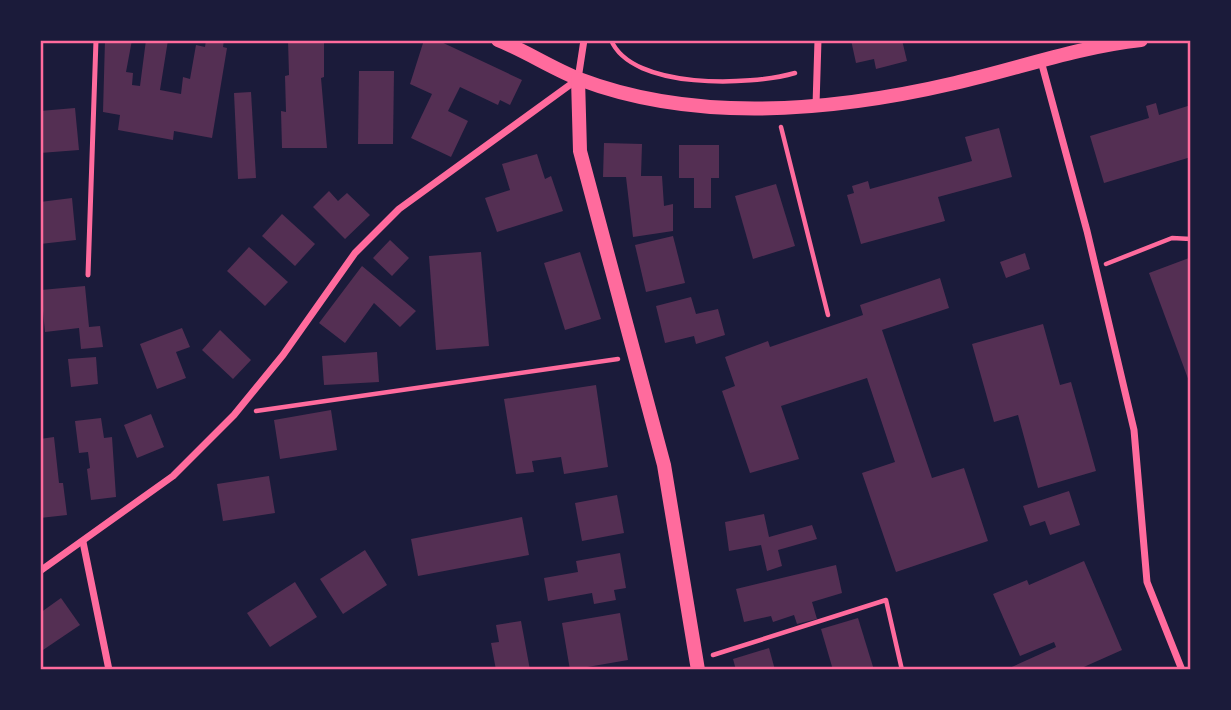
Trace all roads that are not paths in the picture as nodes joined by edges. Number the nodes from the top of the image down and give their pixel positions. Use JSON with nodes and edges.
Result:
{"nodes":[{"id":1,"x":96,"y":40,"type":"edge"},
{"id":2,"x":498,"y":40,"type":"edge"},
{"id":3,"x":584,"y":40,"type":"edge"},
{"id":4,"x":818,"y":40,"type":"edge"},
{"id":5,"x":1141,"y":40,"type":"edge"},
{"id":6,"x":1041,"y":60,"type":"junction"},
{"id":7,"x":578,"y":79,"type":"junction"},
{"id":8,"x":816,"y":105,"type":"junction"},
{"id":9,"x":88,"y":275,"type":"dead end"},
{"id":10,"x":83,"y":542,"type":"junction"},
{"id":11,"x":40,"y":570,"type":"edge"},
{"id":12,"x":109,"y":670,"type":"edge"},
{"id":13,"x":698,"y":670,"type":"edge"},
{"id":14,"x":1182,"y":670,"type":"edge"}],
"edges":[{"from":1,"to":9,"type":"lane"},
{"from":2,"to":7,"type":"main road"},
{"from":3,"to":7,"type":"street"},
{"from":4,"to":8,"type":"street"},
{"from":5,"to":6,"type":"main road"},
{"from":6,"to":8,"type":"main road"},
{"from":6,"to":14,"type":"street"},
{"from":7,"to":8,"type":"main road"},
{"from":7,"to":10,"type":"street"},
{"from":7,"to":13,"type":"main road"},
{"from":10,"to":11,"type":"street"},
{"from":10,"to":12,"type":"street"}]}
